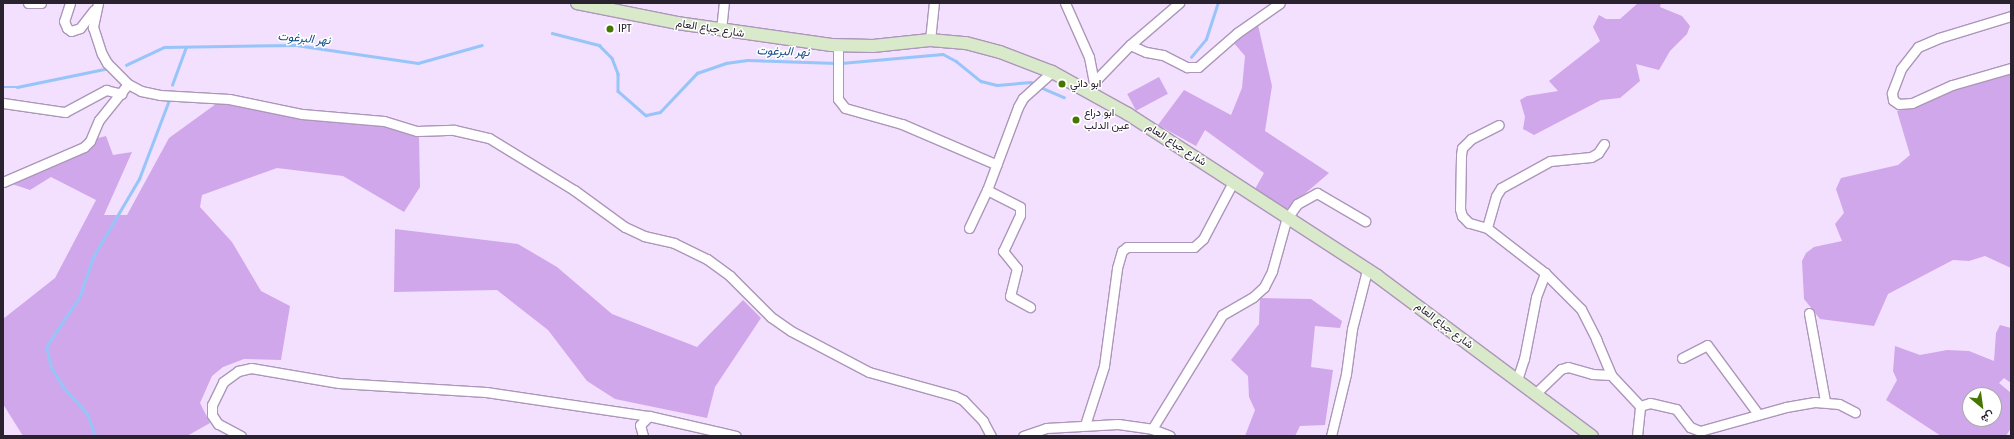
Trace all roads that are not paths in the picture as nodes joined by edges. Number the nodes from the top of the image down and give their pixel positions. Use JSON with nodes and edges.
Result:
{"nodes":[{"id":1,"x":28,"y":3,"type":"edge"},
{"id":2,"x":41,"y":3,"type":"edge"},
{"id":3,"x":70,"y":3,"type":"edge"},
{"id":4,"x":577,"y":3,"type":"edge"},
{"id":5,"x":724,"y":3,"type":"edge"},
{"id":6,"x":934,"y":3,"type":"edge"},
{"id":7,"x":1065,"y":3,"type":"edge"},
{"id":8,"x":1179,"y":3,"type":"edge"},
{"id":9,"x":1280,"y":3,"type":"edge"},
{"id":10,"x":97,"y":4,"type":"edge"},
{"id":11,"x":591,"y":5,"type":"edge"},
{"id":12,"x":2011,"y":16,"type":"edge"},
{"id":13,"x":721,"y":30,"type":"junction"},
{"id":14,"x":930,"y":40,"type":"junction"},
{"id":15,"x":838,"y":45,"type":"junction"},
{"id":16,"x":1130,"y":45,"type":"junction"},
{"id":17,"x":2011,"y":68,"type":"edge"},
{"id":18,"x":1048,"y":75,"type":"junction"},
{"id":19,"x":128,"y":84,"type":"junction"},
{"id":20,"x":1092,"y":87,"type":"junction"},
{"id":21,"x":122,"y":94,"type":"junction"},
{"id":22,"x":3,"y":103,"type":"edge"},
{"id":23,"x":1499,"y":125,"type":"dead end"},
{"id":24,"x":1604,"y":144,"type":"dead end"},
{"id":25,"x":997,"y":165,"type":"junction"},
{"id":26,"x":3,"y":182,"type":"edge"},
{"id":27,"x":1233,"y":182,"type":"junction"},
{"id":28,"x":987,"y":190,"type":"junction"},
{"id":29,"x":1287,"y":217,"type":"junction"},
{"id":30,"x":1365,"y":221,"type":"dead end"},
{"id":31,"x":969,"y":228,"type":"dead end"},
{"id":32,"x":1487,"y":228,"type":"junction"},
{"id":33,"x":1367,"y":270,"type":"junction"},
{"id":34,"x":1545,"y":273,"type":"junction"},
{"id":35,"x":1030,"y":307,"type":"dead end"},
{"id":36,"x":1809,"y":314,"type":"dead end"},
{"id":37,"x":1682,"y":358,"type":"dead end"},
{"id":38,"x":1611,"y":375,"type":"junction"},
{"id":39,"x":1517,"y":380,"type":"junction"},
{"id":40,"x":1536,"y":394,"type":"junction"},
{"id":41,"x":1825,"y":401,"type":"junction"},
{"id":42,"x":1640,"y":406,"type":"junction"},
{"id":43,"x":1855,"y":412,"type":"dead end"},
{"id":44,"x":1758,"y":414,"type":"junction"},
{"id":45,"x":649,"y":416,"type":"junction"},
{"id":46,"x":1085,"y":425,"type":"junction"},
{"id":47,"x":1073,"y":426,"type":"junction"},
{"id":48,"x":1152,"y":429,"type":"junction"},
{"id":49,"x":241,"y":436,"type":"edge"},
{"id":50,"x":643,"y":436,"type":"edge"},
{"id":51,"x":736,"y":436,"type":"edge"},
{"id":52,"x":991,"y":436,"type":"edge"},
{"id":53,"x":1023,"y":436,"type":"edge"},
{"id":54,"x":1070,"y":436,"type":"edge"},
{"id":55,"x":1170,"y":436,"type":"edge"},
{"id":56,"x":1331,"y":436,"type":"edge"},
{"id":57,"x":1592,"y":436,"type":"edge"},
{"id":58,"x":1637,"y":436,"type":"edge"}],
"edges":[{"from":1,"to":2,"type":"street"},
{"from":3,"to":10,"type":"street"},
{"from":4,"to":11,"type":"main road","name":"شارع جباع العام"},
{"from":5,"to":13,"type":"street"},
{"from":6,"to":14,"type":"street"},
{"from":7,"to":20,"type":"street"},
{"from":8,"to":16,"type":"street"},
{"from":9,"to":16,"type":"street"},
{"from":10,"to":19,"type":"street"},
{"from":11,"to":13,"type":"main road","name":"شارع جباع العام"},
{"from":12,"to":17,"type":"street"},
{"from":13,"to":15,"type":"main road","name":"شارع جباع العام"},
{"from":14,"to":15,"type":"main road","name":"شارع جباع العام"},
{"from":14,"to":18,"type":"main road","name":"شارع جباع العام"},
{"from":15,"to":25,"type":"street"},
{"from":16,"to":20,"type":"street"},
{"from":18,"to":20,"type":"main road","name":"شارع جباع العام"},
{"from":18,"to":25,"type":"street"},
{"from":19,"to":21,"type":"street"},
{"from":19,"to":52,"type":"street"},
{"from":20,"to":27,"type":"main road","name":"شارع جباع العام"},
{"from":21,"to":22,"type":"street"},
{"from":21,"to":26,"type":"street"},
{"from":23,"to":32,"type":"street"},
{"from":24,"to":32,"type":"street"},
{"from":25,"to":28,"type":"street"},
{"from":27,"to":29,"type":"main road","name":"شارع جباع العام"},
{"from":27,"to":46,"type":"street"},
{"from":28,"to":31,"type":"street"},
{"from":28,"to":35,"type":"street"},
{"from":29,"to":30,"type":"street"},
{"from":29,"to":33,"type":"main road","name":"شارع جباع العام"},
{"from":29,"to":48,"type":"street"},
{"from":32,"to":34,"type":"street"},
{"from":33,"to":39,"type":"main road","name":"شارع جباع العام"},
{"from":33,"to":56,"type":"street"},
{"from":34,"to":38,"type":"street"},
{"from":34,"to":39,"type":"street"},
{"from":36,"to":41,"type":"street"},
{"from":37,"to":44,"type":"street"},
{"from":38,"to":40,"type":"street"},
{"from":38,"to":42,"type":"street"},
{"from":39,"to":40,"type":"main road","name":"شارع جباع العام"},
{"from":40,"to":57,"type":"main road","name":"شارع جباع العام"},
{"from":41,"to":43,"type":"street"},
{"from":41,"to":44,"type":"street"},
{"from":42,"to":44,"type":"street"},
{"from":42,"to":58,"type":"street"},
{"from":45,"to":49,"type":"street"},
{"from":45,"to":50,"type":"street"},
{"from":45,"to":51,"type":"street"},
{"from":46,"to":47,"type":"street"},
{"from":46,"to":48,"type":"street"},
{"from":47,"to":53,"type":"street"},
{"from":47,"to":54,"type":"street"},
{"from":48,"to":55,"type":"street"}]}
